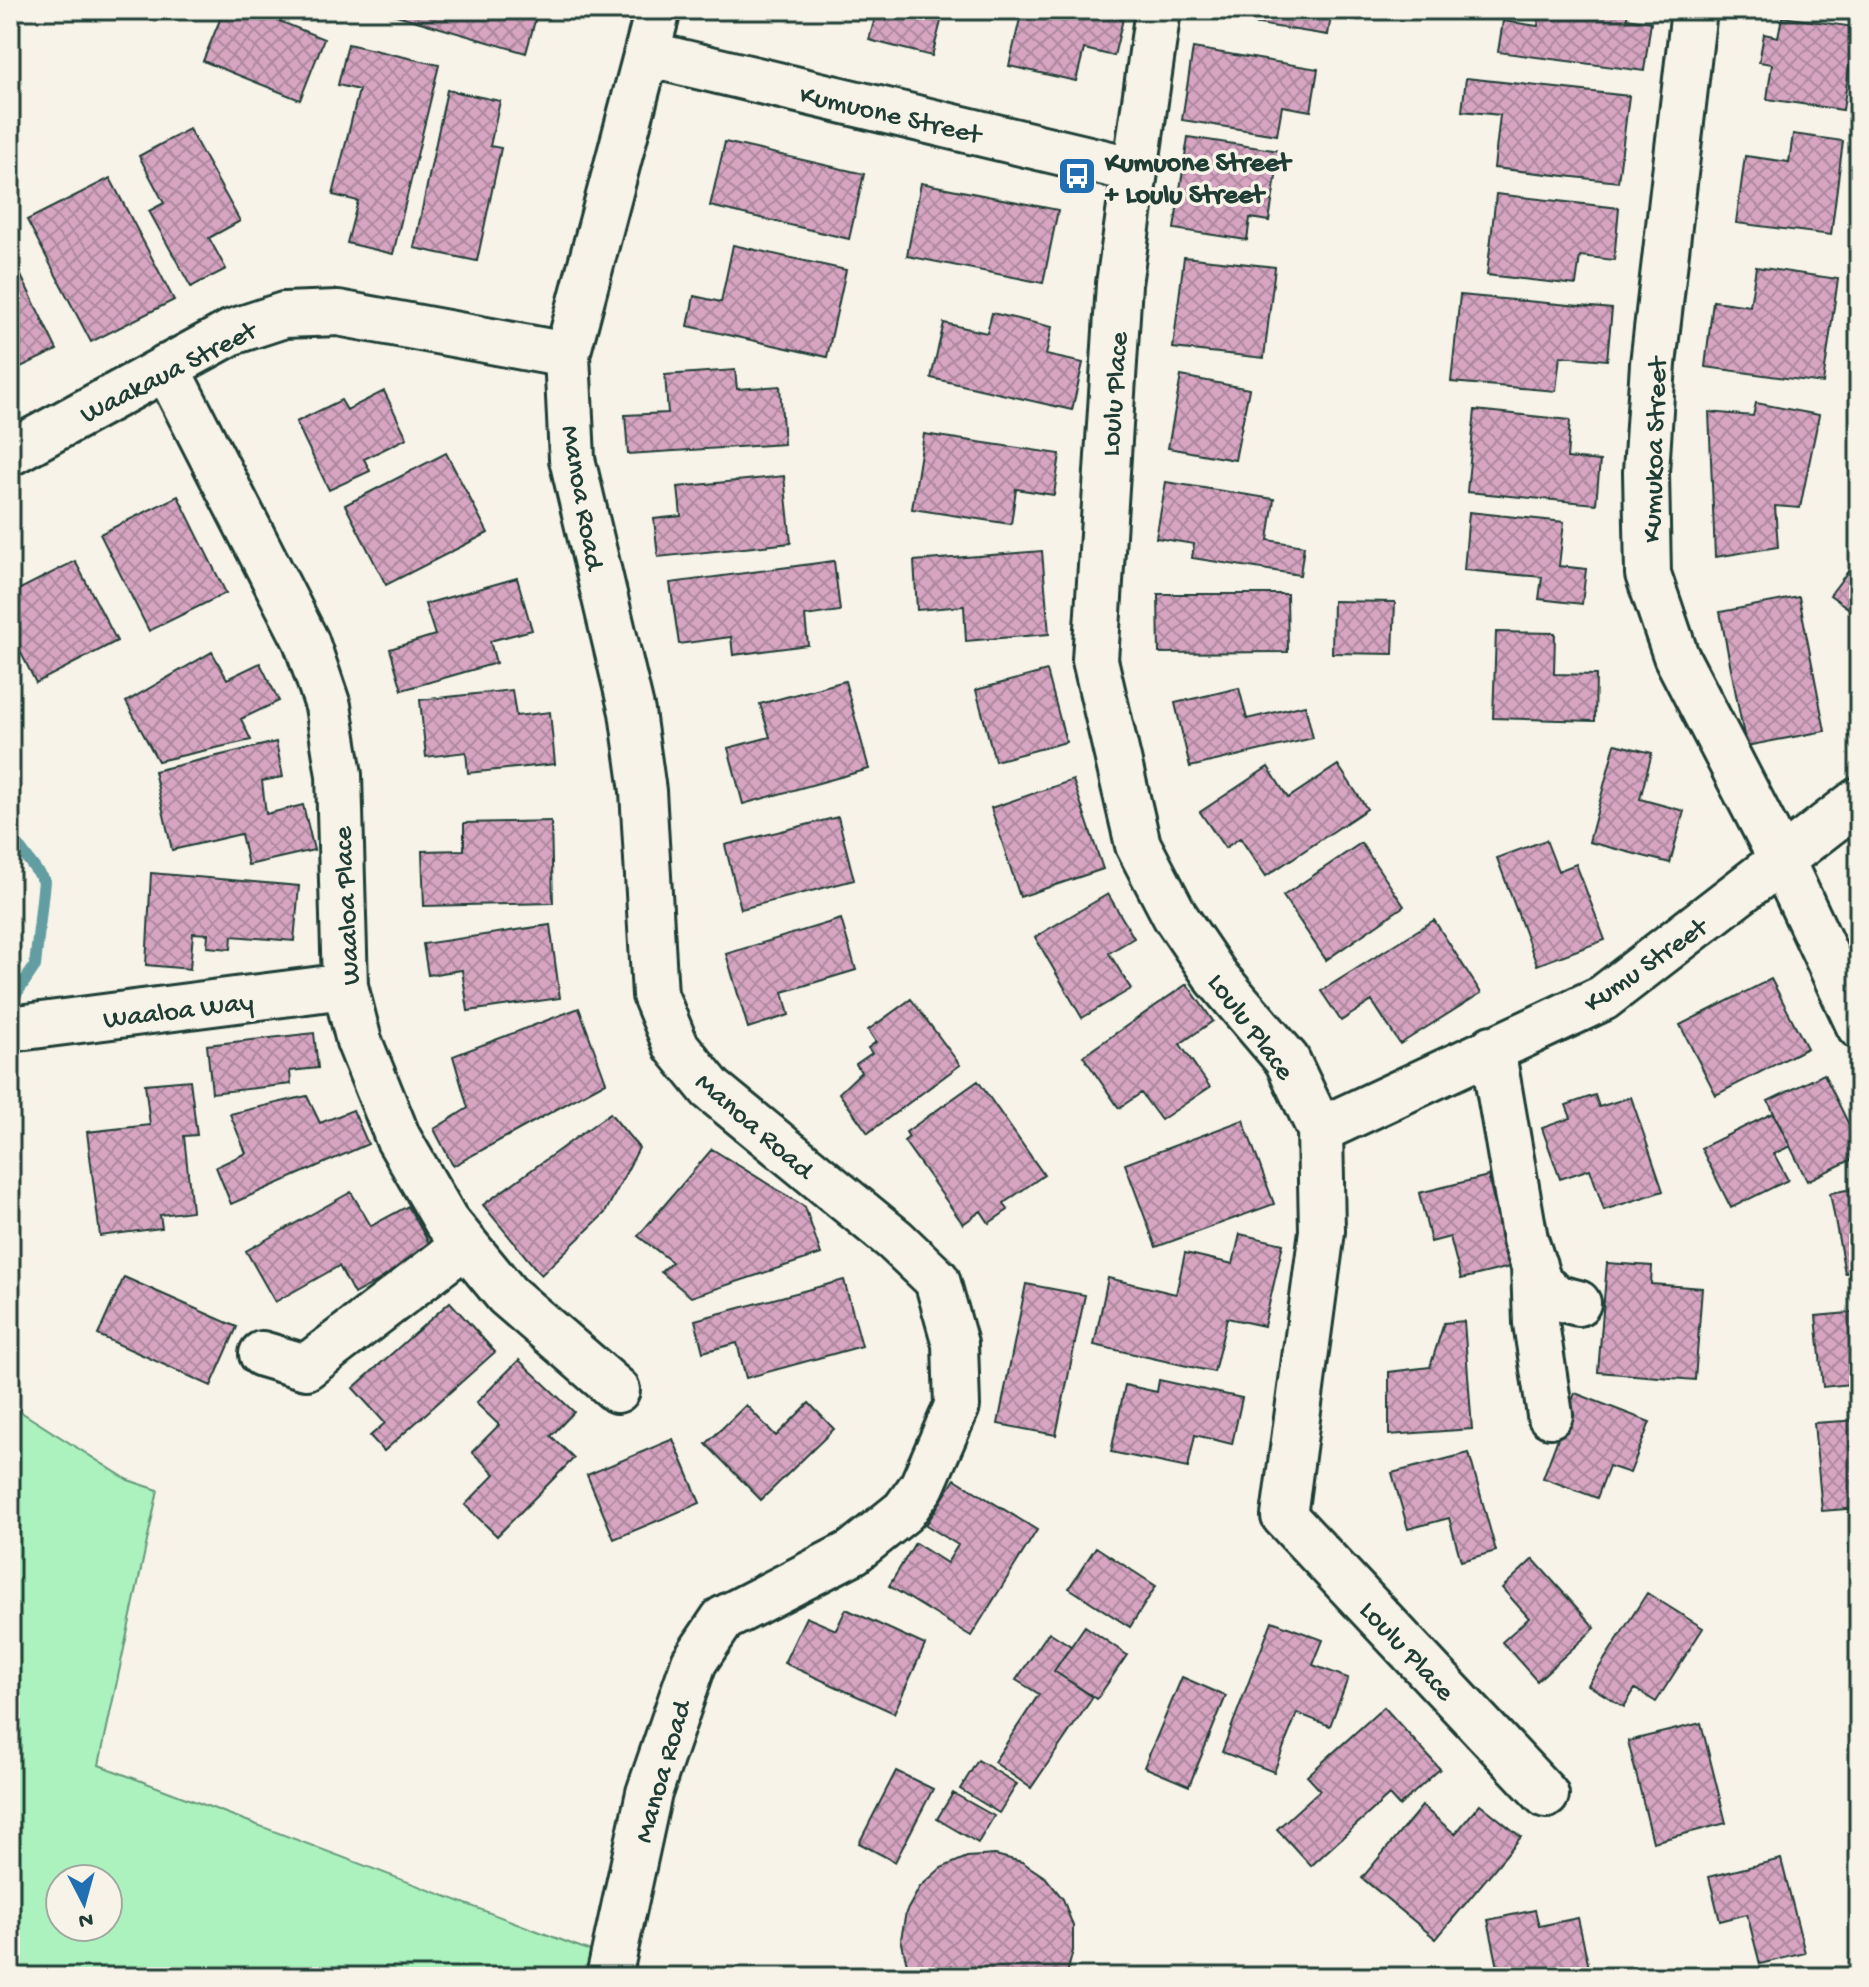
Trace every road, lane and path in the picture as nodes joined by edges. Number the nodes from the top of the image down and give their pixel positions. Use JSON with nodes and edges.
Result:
{"nodes":[{"id":1,"x":658,"y":10,"type":"edge"},
{"id":2,"x":1158,"y":10,"type":"edge"},
{"id":3,"x":1694,"y":10,"type":"edge"},
{"id":4,"x":647,"y":54,"type":"junction"},
{"id":5,"x":1135,"y":170,"type":"junction"},
{"id":6,"x":567,"y":355,"type":"junction"},
{"id":7,"x":166,"y":367,"type":"junction"},
{"id":8,"x":10,"y":453,"type":"edge"},
{"id":9,"x":1859,"y":800,"type":"edge"},
{"id":10,"x":1783,"y":863,"type":"junction"},
{"id":11,"x":345,"y":986,"type":"junction"},
{"id":12,"x":1859,"y":1026,"type":"edge"},
{"id":13,"x":14,"y":1029,"type":"edge"},
{"id":14,"x":1492,"y":1048,"type":"junction"},
{"id":15,"x":1320,"y":1130,"type":"junction"},
{"id":16,"x":465,"y":1245,"type":"junction"},
{"id":17,"x":1534,"y":1265,"type":"junction"},
{"id":18,"x":1578,"y":1303,"type":"dead end"},
{"id":19,"x":262,"y":1354,"type":"dead end"},
{"id":20,"x":617,"y":1390,"type":"dead end"},
{"id":21,"x":1550,"y":1415,"type":"dead end"},
{"id":22,"x":1546,"y":1795,"type":"dead end"},
{"id":23,"x":609,"y":1977,"type":"edge"}],
"edges":[{"from":1,"to":4,"type":"street","name":"Manoa Road"},
{"from":2,"to":5,"type":"street","name":"Loulu Place"},
{"from":3,"to":10,"type":"street","name":"Kumukoa Street"},
{"from":4,"to":5,"type":"street","name":"Kumuone Street"},
{"from":4,"to":6,"type":"street","name":"Manoa Road"},
{"from":5,"to":15,"type":"street","name":"Loulu Place"},
{"from":6,"to":7,"type":"street","name":"Waakaua Street"},
{"from":6,"to":23,"type":"street","name":"Manoa Road"},
{"from":7,"to":8,"type":"street","name":"Waakaua Street"},
{"from":7,"to":11,"type":"street","name":"Waaloa Place"},
{"from":9,"to":10,"type":"street","name":"Kumu Street"},
{"from":10,"to":12,"type":"street","name":"Kumukoa Street"},
{"from":10,"to":14,"type":"street","name":"Kumu Street"},
{"from":11,"to":13,"type":"street","name":"Waaloa Way"},
{"from":11,"to":16,"type":"street","name":"Waaloa Place"},
{"from":14,"to":15,"type":"street","name":"Kumu Street"},
{"from":14,"to":17,"type":"street"},
{"from":15,"to":22,"type":"street","name":"Loulu Place"},
{"from":16,"to":19,"type":"street"},
{"from":16,"to":20,"type":"street","name":"Waaloa Place"},
{"from":17,"to":18,"type":"street"},
{"from":17,"to":21,"type":"street"}]}
